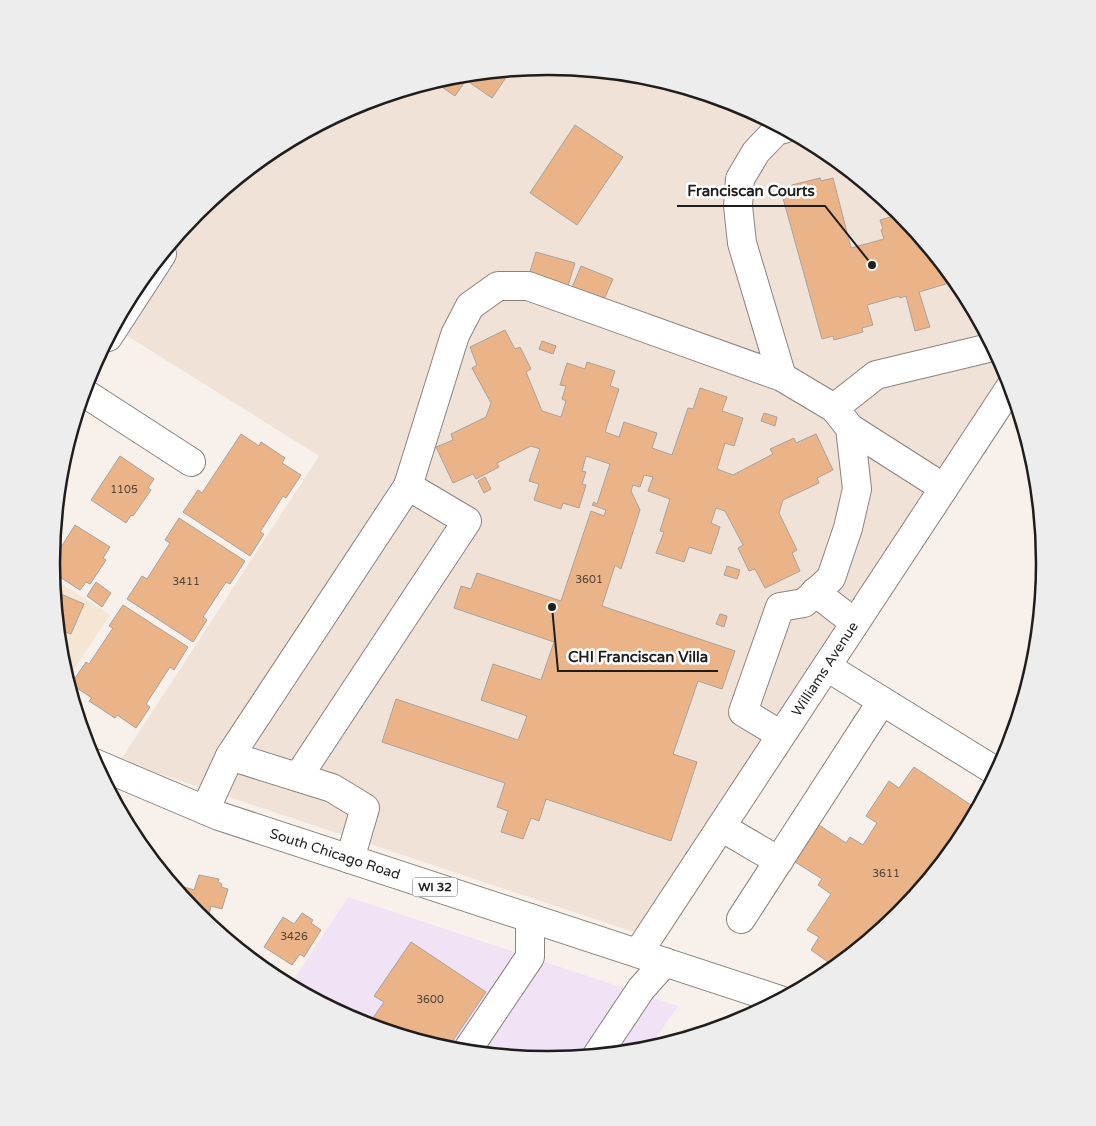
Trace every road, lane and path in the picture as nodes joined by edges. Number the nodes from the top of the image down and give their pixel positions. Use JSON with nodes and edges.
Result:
{"nodes":[{"id":1,"x":776,"y":131,"type":"edge"},
{"id":2,"x":987,"y":349,"type":"edge"},
{"id":3,"x":782,"y":377,"type":"junction"},
{"id":4,"x":1006,"y":394,"type":"edge"},
{"id":5,"x":90,"y":396,"type":"edge"},
{"id":6,"x":842,"y":418,"type":"junction"},
{"id":7,"x":192,"y":462,"type":"dead end"},
{"id":8,"x":408,"y":486,"type":"junction"},
{"id":9,"x":944,"y":488,"type":"junction"},
{"id":10,"x":816,"y":592,"type":"junction"},
{"id":11,"x":855,"y":623,"type":"junction"},
{"id":12,"x":827,"y":667,"type":"junction"},
{"id":13,"x":882,"y":701,"type":"junction"},
{"id":14,"x":781,"y":735,"type":"junction"},
{"id":15,"x":230,"y":756,"type":"junction"},
{"id":16,"x":105,"y":768,"type":"edge"},
{"id":17,"x":991,"y":768,"type":"edge"},
{"id":18,"x":298,"y":777,"type":"junction"},
{"id":19,"x":205,"y":810,"type":"junction"},
{"id":20,"x":721,"y":827,"type":"junction"},
{"id":21,"x":350,"y":859,"type":"junction"},
{"id":22,"x":779,"y":860,"type":"junction"},
{"id":23,"x":530,"y":918,"type":"junction"},
{"id":24,"x":741,"y":919,"type":"dead end"},
{"id":25,"x":638,"y":953,"type":"junction"},
{"id":26,"x":665,"y":962,"type":"junction"},
{"id":27,"x":771,"y":997,"type":"edge"},
{"id":28,"x":471,"y":1045,"type":"edge"},
{"id":29,"x":602,"y":1048,"type":"edge"}],
"edges":[{"from":1,"to":3,"type":"street"},
{"from":2,"to":6,"type":"street"},
{"from":3,"to":6,"type":"street"},
{"from":3,"to":8,"type":"street"},
{"from":4,"to":9,"type":"street","name":"Williams Avenue"},
{"from":5,"to":7,"type":"street"},
{"from":6,"to":9,"type":"street"},
{"from":6,"to":10,"type":"street"},
{"from":8,"to":15,"type":"street"},
{"from":8,"to":18,"type":"street"},
{"from":9,"to":11,"type":"street","name":"Williams Avenue"},
{"from":10,"to":11,"type":"street"},
{"from":10,"to":14,"type":"street"},
{"from":11,"to":12,"type":"street","name":"Williams Avenue"},
{"from":12,"to":13,"type":"street"},
{"from":12,"to":14,"type":"street","name":"Williams Avenue"},
{"from":13,"to":17,"type":"street"},
{"from":13,"to":22,"type":"street"},
{"from":14,"to":20,"type":"street","name":"Williams Avenue"},
{"from":15,"to":18,"type":"street"},
{"from":15,"to":19,"type":"street"},
{"from":16,"to":19,"type":"street","name":"South Chicago Road","number":"WI 32"},
{"from":18,"to":21,"type":"street"},
{"from":19,"to":21,"type":"street","name":"South Chicago Road","number":"WI 32"},
{"from":20,"to":22,"type":"street"},
{"from":20,"to":25,"type":"street","name":"Williams Avenue"},
{"from":21,"to":23,"type":"street","name":"South Chicago Road","number":"WI 32"},
{"from":22,"to":24,"type":"street"},
{"from":23,"to":25,"type":"street","name":"South Chicago Road","number":"WI 32"},
{"from":23,"to":28,"type":"street"},
{"from":25,"to":26,"type":"street","name":"South Chicago Road","number":"WI 32"},
{"from":26,"to":27,"type":"street","name":"South Chicago Road","number":"WI 32"},
{"from":26,"to":29,"type":"street"}]}
